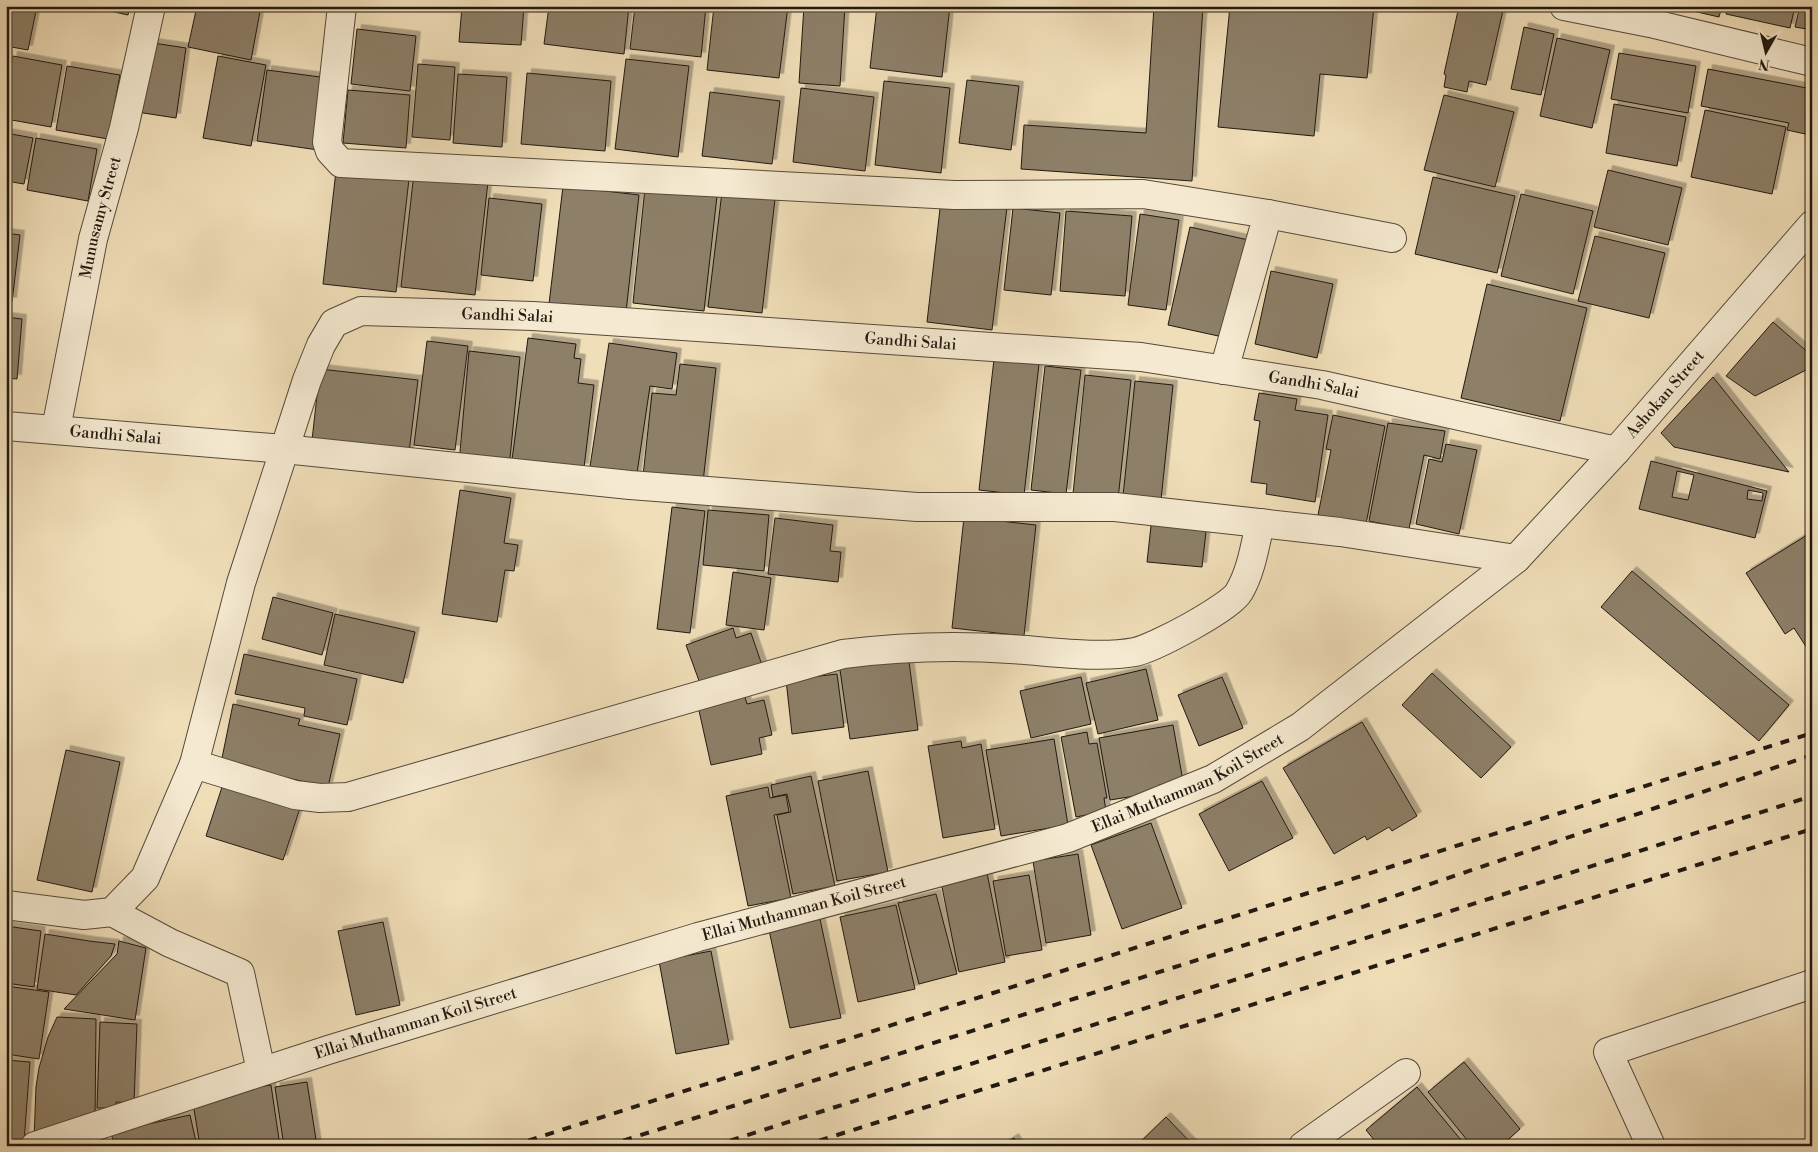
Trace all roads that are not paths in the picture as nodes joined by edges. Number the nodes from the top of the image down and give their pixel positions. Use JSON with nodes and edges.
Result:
{"nodes":[{"id":1,"x":151,"y":6,"type":"edge"},
{"id":2,"x":342,"y":6,"type":"edge"},
{"id":3,"x":1564,"y":6,"type":"edge"},
{"id":4,"x":1812,"y":62,"type":"edge"},
{"id":5,"x":1268,"y":214,"type":"junction"},
{"id":6,"x":1812,"y":225,"type":"edge"},
{"id":7,"x":1392,"y":238,"type":"dead end"},
{"id":8,"x":1224,"y":370,"type":"junction"},
{"id":9,"x":6,"y":426,"type":"edge"},
{"id":10,"x":56,"y":430,"type":"junction"},
{"id":11,"x":284,"y":448,"type":"junction"},
{"id":12,"x":1616,"y":451,"type":"junction"},
{"id":13,"x":1260,"y":523,"type":"junction"},
{"id":14,"x":1516,"y":559,"type":"junction"},
{"id":15,"x":194,"y":764,"type":"junction"},
{"id":16,"x":6,"y":905,"type":"edge"},
{"id":17,"x":112,"y":912,"type":"junction"},
{"id":18,"x":1812,"y":984,"type":"edge"},
{"id":19,"x":262,"y":1071,"type":"junction"},
{"id":20,"x":1406,"y":1072,"type":"dead end"},
{"id":21,"x":35,"y":1146,"type":"edge"},
{"id":22,"x":1303,"y":1146,"type":"edge"},
{"id":23,"x":1651,"y":1146,"type":"edge"}],
"edges":[{"from":1,"to":10,"type":"street","name":"Munusamy Street"},
{"from":2,"to":5,"type":"street"},
{"from":3,"to":4,"type":"street"},
{"from":5,"to":7,"type":"street"},
{"from":5,"to":8,"type":"street"},
{"from":6,"to":12,"type":"street","name":"Ashokan Street"},
{"from":8,"to":11,"type":"street","name":"Gandhi Salai"},
{"from":8,"to":12,"type":"street","name":"Gandhi Salai"},
{"from":9,"to":10,"type":"street","name":"Gandhi Salai"},
{"from":10,"to":11,"type":"street","name":"Gandhi Salai"},
{"from":11,"to":13,"type":"street","name":"Gandhi Salai"},
{"from":11,"to":15,"type":"street"},
{"from":12,"to":14,"type":"street","name":"Ashokan Street"},
{"from":13,"to":14,"type":"street","name":"Gandhi Salai"},
{"from":13,"to":15,"type":"street"},
{"from":14,"to":19,"type":"street","name":"Ellai Muthamman Koil Street"},
{"from":15,"to":17,"type":"street"},
{"from":16,"to":17,"type":"street"},
{"from":17,"to":19,"type":"street"},
{"from":18,"to":23,"type":"street"},
{"from":19,"to":21,"type":"street","name":"Ellai Muthamman Koil Street"},
{"from":20,"to":22,"type":"street"}]}
